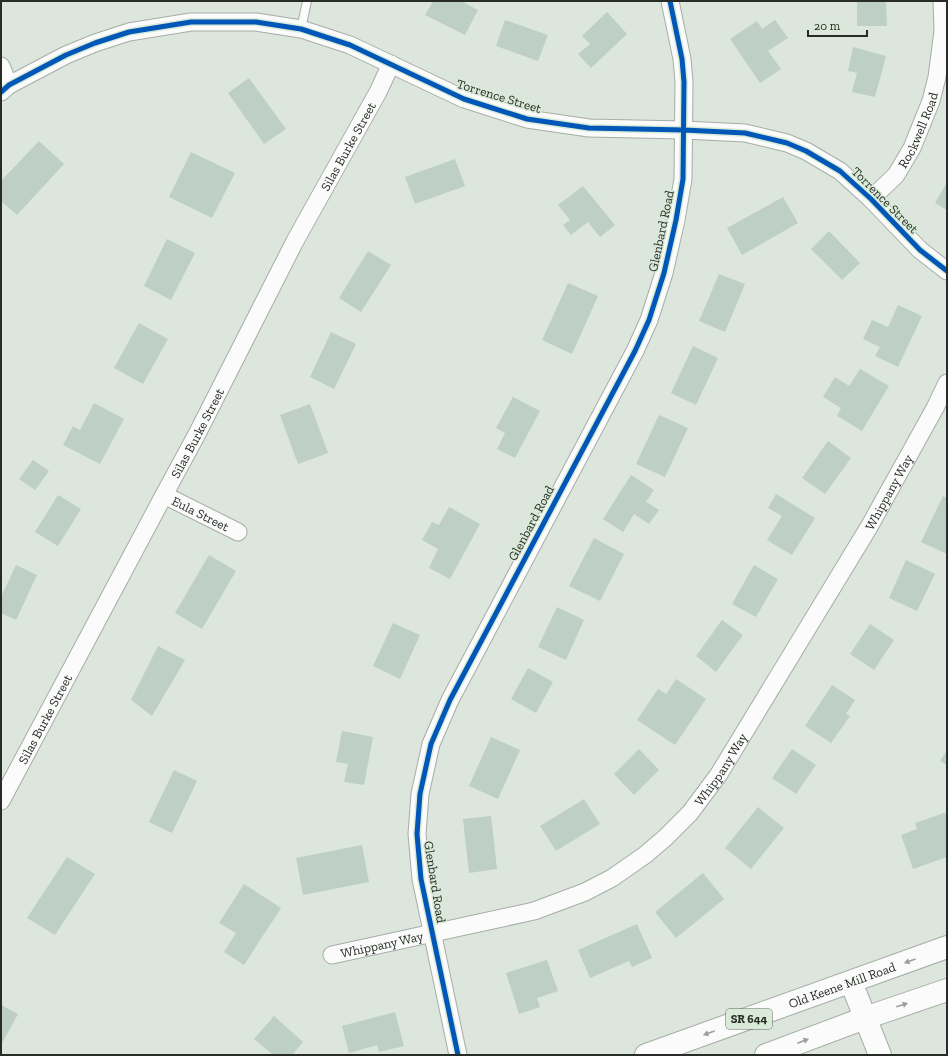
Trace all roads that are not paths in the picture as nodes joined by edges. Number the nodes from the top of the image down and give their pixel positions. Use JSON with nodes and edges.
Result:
{"nodes":[{"id":1,"x":307,"y":1,"type":"edge"},
{"id":2,"x":670,"y":1,"type":"edge"},
{"id":3,"x":942,"y":1,"type":"edge"},
{"id":4,"x":301,"y":29,"type":"junction"},
{"id":5,"x":391,"y":64,"type":"junction"},
{"id":6,"x":1,"y":66,"type":"edge"},
{"id":7,"x":5,"y":88,"type":"edge"},
{"id":8,"x":684,"y":130,"type":"junction"},
{"id":9,"x":871,"y":199,"type":"junction"},
{"id":10,"x":947,"y":271,"type":"edge"},
{"id":11,"x":947,"y":383,"type":"edge"},
{"id":12,"x":164,"y":495,"type":"junction"},
{"id":13,"x":238,"y":532,"type":"dead end"},
{"id":14,"x":1,"y":801,"type":"edge"},
{"id":15,"x":433,"y":933,"type":"junction"},
{"id":16,"x":947,"y":948,"type":"edge"},
{"id":17,"x":332,"y":955,"type":"dead end"},
{"id":18,"x":851,"y":982,"type":"junction"},
{"id":19,"x":947,"y":990,"type":"edge"},
{"id":20,"x":865,"y":1018,"type":"junction"},
{"id":21,"x":458,"y":1055,"type":"edge"},
{"id":22,"x":646,"y":1055,"type":"edge"},
{"id":23,"x":766,"y":1055,"type":"edge"},
{"id":24,"x":880,"y":1055,"type":"edge"}],
"edges":[{"from":1,"to":4,"type":"lane"},
{"from":2,"to":8,"type":"street","name":"Glenbard Road"},
{"from":3,"to":9,"type":"street","name":"Rockwell Road"},
{"from":4,"to":5,"type":"street","name":"Torrence Street"},
{"from":4,"to":7,"type":"street","name":"Torrence Street"},
{"from":5,"to":8,"type":"street","name":"Torrence Street"},
{"from":5,"to":12,"type":"street","name":"Silas Burke Street"},
{"from":6,"to":7,"type":"street"},
{"from":8,"to":9,"type":"street","name":"Torrence Street"},
{"from":8,"to":15,"type":"street","name":"Glenbard Road"},
{"from":9,"to":10,"type":"street","name":"Torrence Street"},
{"from":11,"to":15,"type":"street","name":"Whippany Way"},
{"from":12,"to":13,"type":"street","name":"Eula Street"},
{"from":12,"to":14,"type":"street","name":"Silas Burke Street"},
{"from":15,"to":17,"type":"street","name":"Whippany Way"},
{"from":15,"to":21,"type":"street","name":"Glenbard Road"},
{"from":16,"to":18,"type":"main road","name":"Old Keene Mill Road","number":"SR 644","one_way":true},
{"from":18,"to":20,"type":"main road"},
{"from":18,"to":22,"type":"main road","name":"Old Keene Mill Road","number":"SR 644","one_way":true},
{"from":20,"to":19,"type":"main road","one_way":true},
{"from":23,"to":20,"type":"main road","one_way":true},
{"from":20,"to":24,"type":"main road"}]}
